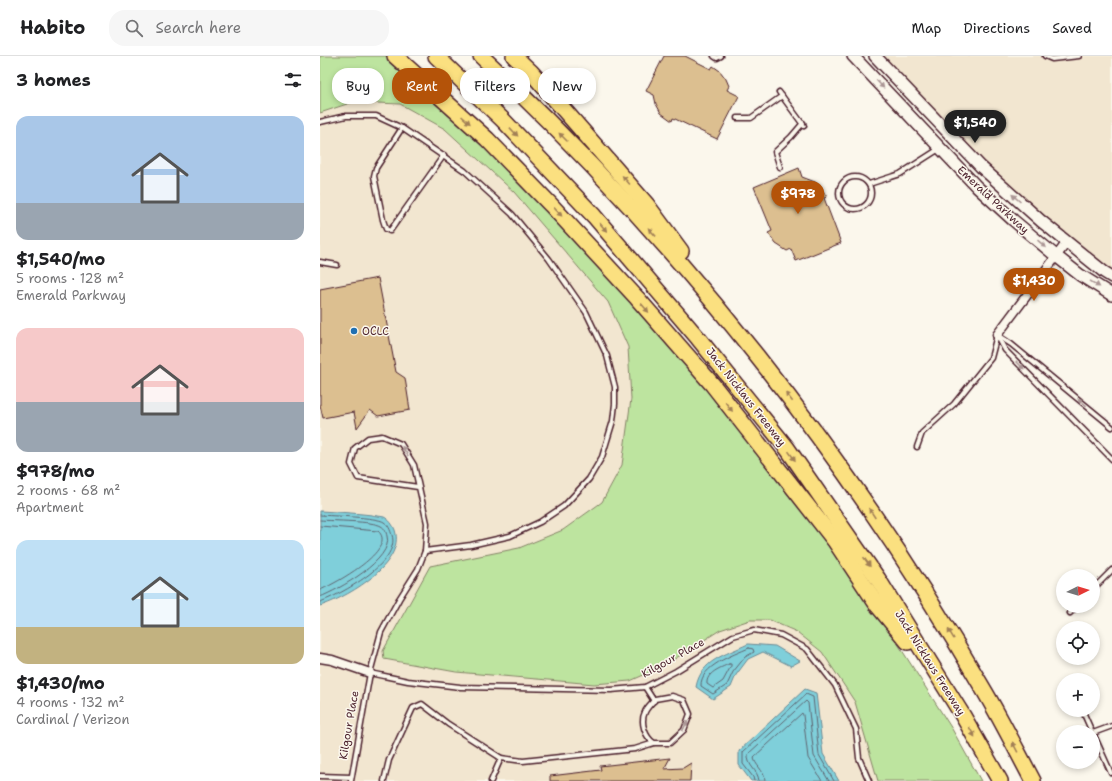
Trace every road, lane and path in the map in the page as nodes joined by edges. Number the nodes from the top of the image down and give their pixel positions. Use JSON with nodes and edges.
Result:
{"nodes":[{"id":1,"x":395,"y":56,"type":"edge"},
{"id":2,"x":436,"y":56,"type":"edge"},
{"id":3,"x":481,"y":56,"type":"edge"},
{"id":4,"x":514,"y":56,"type":"edge"},
{"id":5,"x":714,"y":56,"type":"edge"},
{"id":6,"x":721,"y":56,"type":"edge"},
{"id":7,"x":853,"y":56,"type":"edge"},
{"id":8,"x":875,"y":56,"type":"edge"},
{"id":9,"x":1045,"y":56,"type":"edge"},
{"id":10,"x":1079,"y":56,"type":"edge"},
{"id":11,"x":738,"y":118,"type":"dead end"},
{"id":12,"x":320,"y":122,"type":"edge"},
{"id":13,"x":402,"y":128,"type":"junction"},
{"id":14,"x":940,"y":148,"type":"junction"},
{"id":15,"x":444,"y":155,"type":"junction"},
{"id":16,"x":780,"y":167,"type":"dead end"},
{"id":17,"x":868,"y":184,"type":"junction"},
{"id":18,"x":1067,"y":242,"type":"junction"},
{"id":19,"x":1056,"y":256,"type":"junction"},
{"id":20,"x":320,"y":262,"type":"edge"},
{"id":21,"x":337,"y":265,"type":"dead end"},
{"id":22,"x":1112,"y":276,"type":"edge"},
{"id":23,"x":1112,"y":295,"type":"edge"},
{"id":24,"x":997,"y":335,"type":"junction"},
{"id":25,"x":750,"y":346,"type":"junction"},
{"id":26,"x":1112,"y":427,"type":"edge"},
{"id":27,"x":916,"y":447,"type":"dead end"},
{"id":28,"x":1112,"y":459,"type":"edge"},
{"id":29,"x":418,"y":487,"type":"junction"},
{"id":30,"x":425,"y":551,"type":"junction"},
{"id":31,"x":1112,"y":570,"type":"edge"},
{"id":32,"x":1100,"y":582,"type":"edge"},
{"id":33,"x":320,"y":658,"type":"edge"},
{"id":34,"x":370,"y":673,"type":"junction"},
{"id":35,"x":940,"y":680,"type":"junction"},
{"id":36,"x":645,"y":686,"type":"junction"},
{"id":37,"x":654,"y":701,"type":"junction"},
{"id":38,"x":1112,"y":726,"type":"edge"},
{"id":39,"x":1100,"y":730,"type":"edge"},
{"id":40,"x":654,"y":744,"type":"junction"},
{"id":41,"x":1100,"y":749,"type":"edge"},
{"id":42,"x":501,"y":758,"type":"junction"},
{"id":43,"x":1111,"y":773,"type":"dead end"},
{"id":44,"x":320,"y":776,"type":"edge"},
{"id":45,"x":351,"y":779,"type":"edge"},
{"id":46,"x":384,"y":781,"type":"edge"},
{"id":47,"x":491,"y":781,"type":"edge"},
{"id":48,"x":869,"y":781,"type":"edge"},
{"id":49,"x":1000,"y":781,"type":"edge"},
{"id":50,"x":1033,"y":781,"type":"edge"}],
"edges":[{"from":1,"to":35,"type":"highway","one_way":true},
{"from":2,"to":35,"type":"highway","name":"Jack Nicklaus Freeway","one_way":true},
{"from":25,"to":3,"type":"highway","one_way":true},
{"from":25,"to":4,"type":"highway","one_way":true},
{"from":5,"to":6,"type":"lane"},
{"from":7,"to":14,"type":"main road","name":"Emerald Parkway","one_way":true},
{"from":18,"to":8,"type":"main road","name":"Emerald Parkway","one_way":true},
{"from":9,"to":10,"type":"lane"},
{"from":11,"to":16,"type":"lane"},
{"from":12,"to":13,"type":"lane"},
{"from":13,"to":15,"type":"lane"},
{"from":13,"to":15,"type":"lane"},
{"from":14,"to":17,"type":"lane"},
{"from":14,"to":19,"type":"main road","name":"Emerald Parkway","one_way":true},
{"from":15,"to":30,"type":"lane"},
{"from":17,"to":17,"type":"lane"},
{"from":18,"to":19,"type":"street"},
{"from":18,"to":22,"type":"main road","name":"Emerald Parkway"},
{"from":19,"to":23,"type":"main road","name":"Emerald Parkway","one_way":true},
{"from":19,"to":24,"type":"street"},
{"from":20,"to":21,"type":"lane"},
{"from":26,"to":24,"type":"lane","one_way":true},
{"from":24,"to":27,"type":"lane"},
{"from":24,"to":28,"type":"lane","one_way":true},
{"from":50,"to":25,"type":"highway","one_way":true},
{"from":29,"to":29,"type":"lane","name":"Kilgour Place","one_way":true},
{"from":29,"to":30,"type":"lane","name":"Kilgour Place"},
{"from":30,"to":34,"type":"lane","name":"Kilgour Place"},
{"from":31,"to":32,"type":"lane"},
{"from":33,"to":34,"type":"street","name":"Kilgour Place"},
{"from":34,"to":36,"type":"lane","name":"Kilgour Place"},
{"from":34,"to":45,"type":"lane","name":"Kilgour Place"},
{"from":35,"to":49,"type":"highway","name":"Jack Nicklaus Freeway","one_way":true},
{"from":36,"to":37,"type":"lane"},
{"from":36,"to":48,"type":"lane","name":"Kilgour Place"},
{"from":37,"to":40,"type":"lane"},
{"from":40,"to":37,"type":"lane","one_way":true},
{"from":38,"to":39,"type":"lane"},
{"from":40,"to":42,"type":"lane"},
{"from":41,"to":43,"type":"lane"},
{"from":42,"to":46,"type":"lane"},
{"from":42,"to":47,"type":"lane"},
{"from":44,"to":45,"type":"lane"}]}
